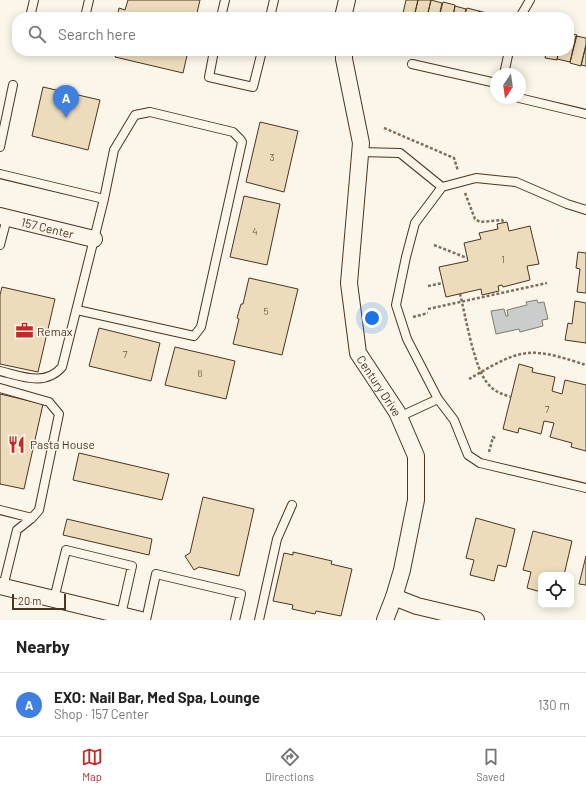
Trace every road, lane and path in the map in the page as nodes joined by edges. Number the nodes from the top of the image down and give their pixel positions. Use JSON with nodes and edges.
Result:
{"nodes":[{"id":1,"x":34,"y":0,"type":"edge"},
{"id":2,"x":89,"y":0,"type":"edge"},
{"id":3,"x":225,"y":0,"type":"edge"},
{"id":4,"x":274,"y":0,"type":"edge"},
{"id":5,"x":347,"y":0,"type":"edge"},
{"id":6,"x":530,"y":0,"type":"edge"},
{"id":7,"x":31,"y":12,"type":"edge"},
{"id":8,"x":86,"y":12,"type":"edge"},
{"id":9,"x":223,"y":12,"type":"edge"},
{"id":10,"x":271,"y":12,"type":"edge"},
{"id":11,"x":344,"y":12,"type":"edge"},
{"id":12,"x":523,"y":12,"type":"edge"},
{"id":13,"x":213,"y":56,"type":"edge"},
{"id":14,"x":261,"y":56,"type":"edge"},
{"id":15,"x":344,"y":56,"type":"edge"},
{"id":16,"x":508,"y":56,"type":"edge"},
{"id":17,"x":412,"y":64,"type":"dead end"},
{"id":18,"x":505,"y":68,"type":"edge"},
{"id":19,"x":490,"y":82,"type":"edge"},
{"id":20,"x":13,"y":85,"type":"dead end"},
{"id":21,"x":526,"y":100,"type":"edge"},
{"id":22,"x":586,"y":114,"type":"edge"},
{"id":23,"x":384,"y":128,"type":"dead end"},
{"id":24,"x":0,"y":147,"type":"edge"},
{"id":25,"x":360,"y":152,"type":"junction"},
{"id":26,"x":458,"y":171,"type":"dead end"},
{"id":27,"x":0,"y":174,"type":"edge"},
{"id":28,"x":442,"y":187,"type":"junction"},
{"id":29,"x":465,"y":192,"type":"dead end"},
{"id":30,"x":104,"y":199,"type":"junction"},
{"id":31,"x":586,"y":210,"type":"edge"},
{"id":32,"x":4,"y":217,"type":"edge"},
{"id":33,"x":504,"y":223,"type":"dead end"},
{"id":34,"x":94,"y":239,"type":"junction"},
{"id":35,"x":0,"y":245,"type":"edge"},
{"id":36,"x":434,"y":245,"type":"dead end"},
{"id":37,"x":467,"y":258,"type":"dead end"},
{"id":38,"x":443,"y":283,"type":"dead end"},
{"id":39,"x":547,"y":283,"type":"dead end"},
{"id":40,"x":428,"y":286,"type":"dead end"},
{"id":41,"x":460,"y":294,"type":"dead end"},
{"id":42,"x":462,"y":302,"type":"junction"},
{"id":43,"x":428,"y":309,"type":"dead end"},
{"id":44,"x":76,"y":310,"type":"junction"},
{"id":45,"x":428,"y":313,"type":"dead end"},
{"id":46,"x":413,"y":317,"type":"dead end"},
{"id":47,"x":586,"y":365,"type":"edge"},
{"id":48,"x":0,"y":371,"type":"edge"},
{"id":49,"x":480,"y":373,"type":"junction"},
{"id":50,"x":469,"y":379,"type":"dead end"},
{"id":51,"x":0,"y":388,"type":"edge"},
{"id":52,"x":511,"y":397,"type":"dead end"},
{"id":53,"x":438,"y":399,"type":"junction"},
{"id":54,"x":399,"y":417,"type":"junction"},
{"id":55,"x":497,"y":439,"type":"dead end"},
{"id":56,"x":489,"y":454,"type":"dead end"},
{"id":57,"x":586,"y":488,"type":"edge"},
{"id":58,"x":292,"y":504,"type":"dead end"},
{"id":59,"x":0,"y":510,"type":"edge"},
{"id":60,"x":32,"y":518,"type":"junction"},
{"id":61,"x":2,"y":586,"type":"edge"},
{"id":62,"x":394,"y":597,"type":"junction"},
{"id":63,"x":54,"y":599,"type":"junction"},
{"id":64,"x":121,"y":615,"type":"junction"},
{"id":65,"x":141,"y":620,"type":"edge"},
{"id":66,"x":146,"y":620,"type":"edge"},
{"id":67,"x":236,"y":620,"type":"edge"},
{"id":68,"x":259,"y":620,"type":"edge"},
{"id":69,"x":385,"y":620,"type":"edge"},
{"id":70,"x":476,"y":620,"type":"edge"}],
"edges":[{"from":1,"to":7,"type":"lane"},
{"from":2,"to":8,"type":"lane"},
{"from":3,"to":9,"type":"lane"},
{"from":4,"to":10,"type":"lane"},
{"from":5,"to":11,"type":"street"},
{"from":6,"to":12,"type":"lane"},
{"from":13,"to":14,"type":"lane"},
{"from":15,"to":25,"type":"street","name":"Century Drive"},
{"from":16,"to":18,"type":"lane"},
{"from":17,"to":19,"type":"lane"},
{"from":20,"to":24,"type":"lane"},
{"from":21,"to":22,"type":"lane"},
{"from":23,"to":26,"type":"path"},
{"from":25,"to":28,"type":"lane"},
{"from":25,"to":54,"type":"street","name":"Century Drive"},
{"from":27,"to":30,"type":"lane"},
{"from":28,"to":31,"type":"lane"},
{"from":28,"to":53,"type":"lane"},
{"from":29,"to":33,"type":"path"},
{"from":30,"to":34,"type":"lane"},
{"from":30,"to":44,"type":"lane"},
{"from":32,"to":34,"type":"street","name":"157 Center"},
{"from":32,"to":35,"type":"lane"},
{"from":34,"to":44,"type":"lane"},
{"from":36,"to":37,"type":"path"},
{"from":38,"to":40,"type":"path"},
{"from":39,"to":42,"type":"path"},
{"from":41,"to":42,"type":"path"},
{"from":42,"to":43,"type":"path"},
{"from":42,"to":49,"type":"path"},
{"from":44,"to":48,"type":"lane"},
{"from":45,"to":46,"type":"path"},
{"from":47,"to":49,"type":"path"},
{"from":49,"to":50,"type":"path"},
{"from":49,"to":52,"type":"path"},
{"from":51,"to":60,"type":"lane"},
{"from":53,"to":54,"type":"lane"},
{"from":53,"to":57,"type":"lane"},
{"from":54,"to":62,"type":"street","name":"Century Drive"},
{"from":55,"to":56,"type":"path"},
{"from":58,"to":68,"type":"lane"},
{"from":59,"to":60,"type":"lane"},
{"from":60,"to":61,"type":"lane"},
{"from":61,"to":63,"type":"street"},
{"from":62,"to":69,"type":"street","name":"Century Drive"},
{"from":62,"to":70,"type":"street"},
{"from":63,"to":64,"type":"street"},
{"from":63,"to":64,"type":"lane"},
{"from":64,"to":65,"type":"street"},
{"from":66,"to":67,"type":"lane"}]}
